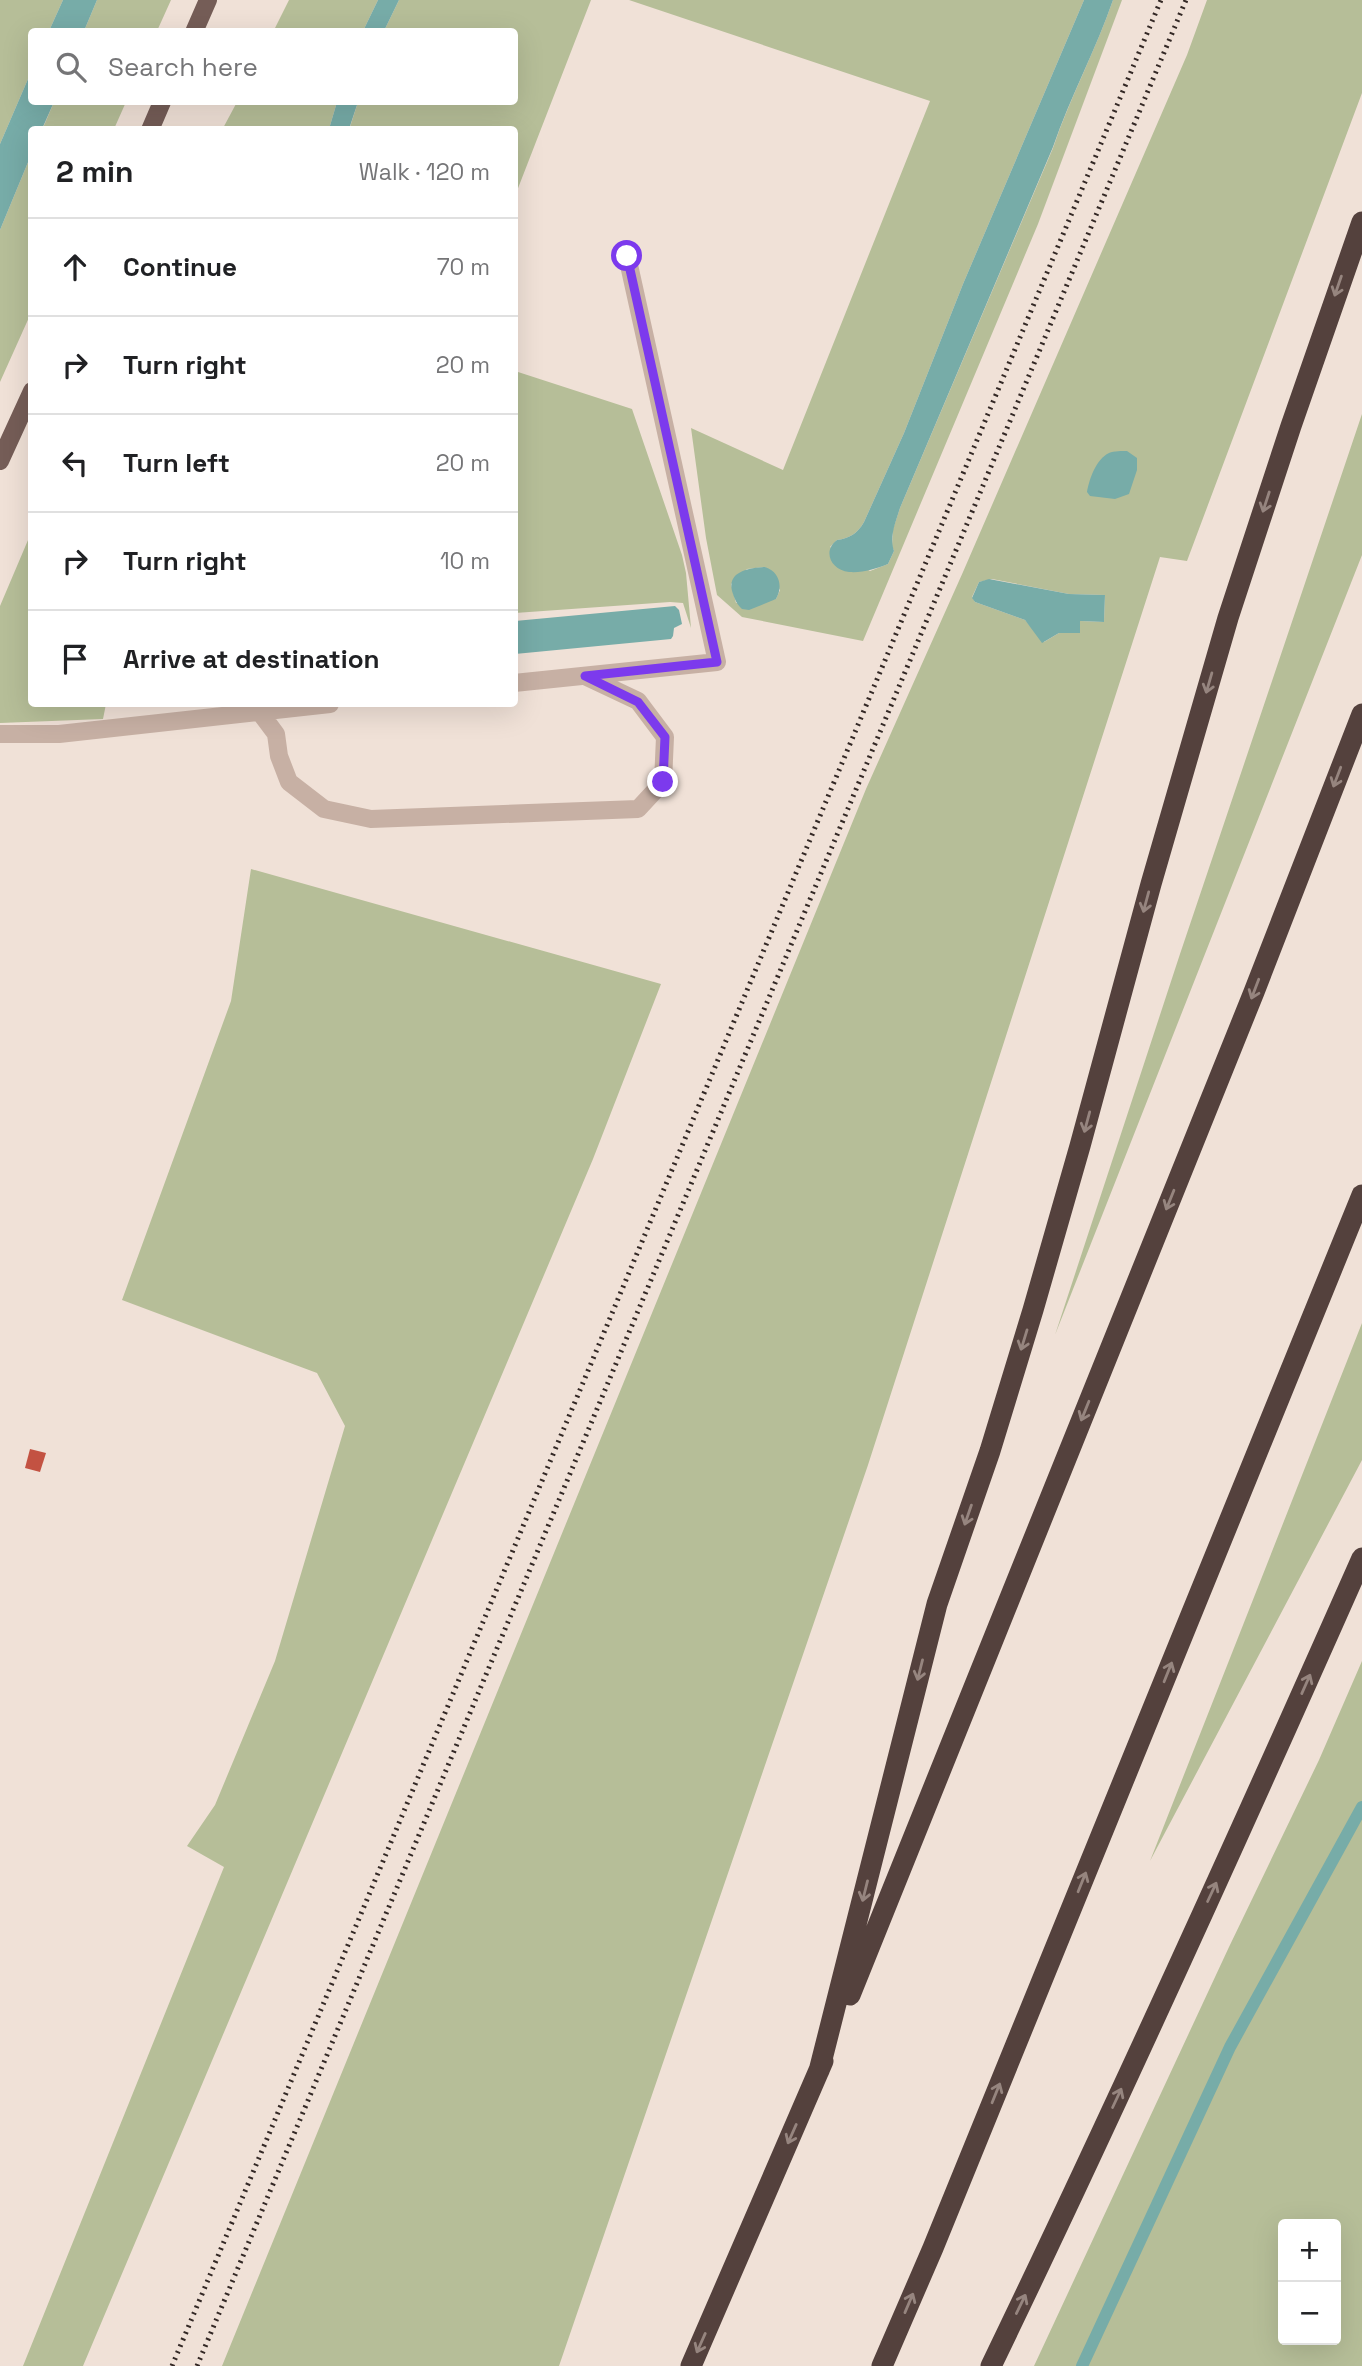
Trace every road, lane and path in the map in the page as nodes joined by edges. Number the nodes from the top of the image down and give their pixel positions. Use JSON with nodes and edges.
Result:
{"nodes":[{"id":1,"x":208,"y":0,"type":"edge"},
{"id":2,"x":196,"y":28,"type":"edge"},
{"id":3,"x":161,"y":105,"type":"edge"},
{"id":4,"x":152,"y":126,"type":"edge"},
{"id":5,"x":1362,"y":222,"type":"edge"},
{"id":6,"x":627,"y":256,"type":"dead end"},
{"id":7,"x":28,"y":400,"type":"edge"},
{"id":8,"x":0,"y":461,"type":"edge"},
{"id":9,"x":585,"y":676,"type":"junction"},
{"id":10,"x":518,"y":683,"type":"edge"},
{"id":11,"x":300,"y":707,"type":"edge"},
{"id":12,"x":259,"y":711,"type":"junction"},
{"id":13,"x":1362,"y":714,"type":"edge"},
{"id":14,"x":0,"y":734,"type":"edge"},
{"id":15,"x":1362,"y":1195,"type":"edge"},
{"id":16,"x":1362,"y":1558,"type":"edge"},
{"id":17,"x":819,"y":2071,"type":"junction"},
{"id":18,"x":691,"y":2366,"type":"edge"},
{"id":19,"x":882,"y":2366,"type":"edge"},
{"id":20,"x":991,"y":2366,"type":"edge"}],
"edges":[{"from":1,"to":2,"type":"main road"},
{"from":3,"to":4,"type":"main road"},
{"from":5,"to":17,"type":"highway","one_way":true},
{"from":6,"to":9,"type":"street"},
{"from":7,"to":8,"type":"main road"},
{"from":9,"to":10,"type":"street"},
{"from":9,"to":12,"type":"street"},
{"from":11,"to":12,"type":"street"},
{"from":12,"to":14,"type":"street"},
{"from":13,"to":17,"type":"highway","one_way":true},
{"from":19,"to":15,"type":"highway","one_way":true},
{"from":20,"to":16,"type":"highway","one_way":true},
{"from":17,"to":18,"type":"highway","one_way":true}]}
